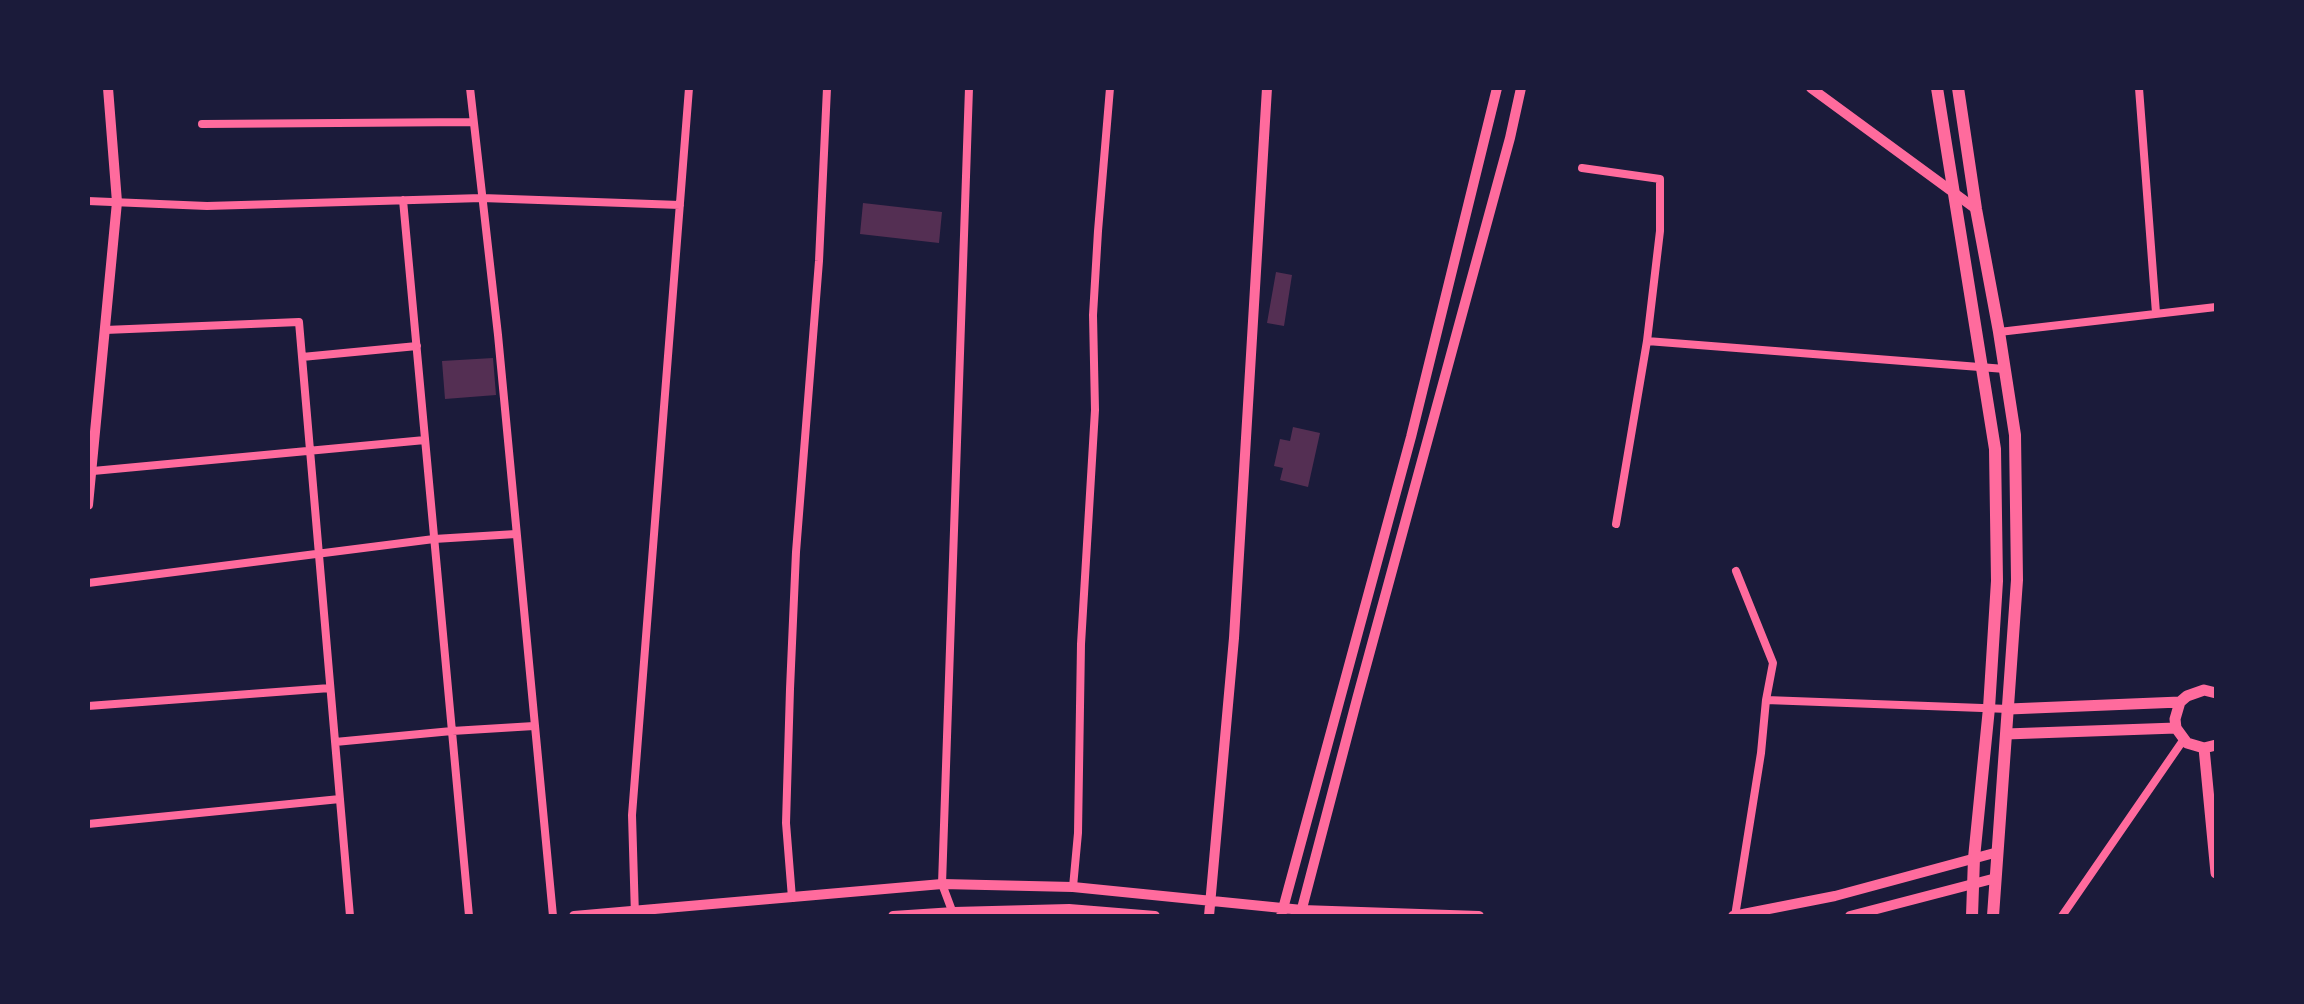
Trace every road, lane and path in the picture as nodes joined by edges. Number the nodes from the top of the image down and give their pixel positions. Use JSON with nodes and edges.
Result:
{"nodes":[{"id":1,"x":108,"y":88,"type":"edge"},
{"id":2,"x":470,"y":88,"type":"edge"},
{"id":3,"x":689,"y":88,"type":"edge"},
{"id":4,"x":827,"y":88,"type":"edge"},
{"id":5,"x":969,"y":88,"type":"edge"},
{"id":6,"x":1110,"y":88,"type":"edge"},
{"id":7,"x":1267,"y":88,"type":"edge"},
{"id":8,"x":1497,"y":88,"type":"edge"},
{"id":9,"x":1521,"y":88,"type":"edge"},
{"id":10,"x":1811,"y":88,"type":"edge"},
{"id":11,"x":1937,"y":88,"type":"edge"},
{"id":12,"x":1958,"y":88,"type":"edge"},
{"id":13,"x":2139,"y":88,"type":"edge"},
{"id":14,"x":473,"y":122,"type":"junction"},
{"id":15,"x":202,"y":124,"type":"dead end"},
{"id":16,"x":1582,"y":168,"type":"dead end"},
{"id":17,"x":1955,"y":194,"type":"junction"},
{"id":18,"x":482,"y":198,"type":"junction"},
{"id":19,"x":403,"y":200,"type":"junction"},
{"id":20,"x":88,"y":201,"type":"edge"},
{"id":21,"x":117,"y":202,"type":"junction"},
{"id":22,"x":680,"y":205,"type":"junction"},
{"id":23,"x":1976,"y":209,"type":"junction"},
{"id":24,"x":2216,"y":307,"type":"edge"},
{"id":25,"x":2156,"y":313,"type":"junction"},
{"id":26,"x":105,"y":330,"type":"junction"},
{"id":27,"x":1999,"y":332,"type":"junction"},
{"id":28,"x":1647,"y":341,"type":"junction"},
{"id":29,"x":417,"y":346,"type":"junction"},
{"id":30,"x":302,"y":357,"type":"junction"},
{"id":31,"x":1982,"y":368,"type":"junction"},
{"id":32,"x":2005,"y":369,"type":"junction"},
{"id":33,"x":1416,"y":418,"type":"junction"},
{"id":34,"x":1433,"y":423,"type":"junction"},
{"id":35,"x":425,"y":440,"type":"junction"},
{"id":36,"x":309,"y":451,"type":"junction"},
{"id":37,"x":93,"y":471,"type":"junction"},
{"id":38,"x":88,"y":505,"type":"edge"},
{"id":39,"x":1616,"y":524,"type":"dead end"},
{"id":40,"x":516,"y":534,"type":"junction"},
{"id":41,"x":434,"y":539,"type":"junction"},
{"id":42,"x":319,"y":555,"type":"junction"},
{"id":43,"x":1736,"y":571,"type":"dead end"},
{"id":44,"x":88,"y":583,"type":"edge"},
{"id":45,"x":330,"y":688,"type":"junction"},
{"id":46,"x":2215,"y":690,"type":"edge"},
{"id":47,"x":1766,"y":700,"type":"junction"},
{"id":48,"x":2180,"y":702,"type":"junction"},
{"id":49,"x":88,"y":706,"type":"edge"},
{"id":50,"x":1989,"y":708,"type":"junction"},
{"id":51,"x":2009,"y":709,"type":"junction"},
{"id":52,"x":534,"y":726,"type":"junction"},
{"id":53,"x":2176,"y":728,"type":"junction"},
{"id":54,"x":452,"y":731,"type":"junction"},
{"id":55,"x":2006,"y":734,"type":"junction"},
{"id":56,"x":2184,"y":739,"type":"junction"},
{"id":57,"x":335,"y":742,"type":"junction"},
{"id":58,"x":2210,"y":747,"type":"edge"},
{"id":59,"x":340,"y":799,"type":"junction"},
{"id":60,"x":88,"y":824,"type":"edge"},
{"id":61,"x":1998,"y":852,"type":"junction"},
{"id":62,"x":1974,"y":858,"type":"junction"},
{"id":63,"x":2216,"y":873,"type":"edge"},
{"id":64,"x":1996,"y":878,"type":"junction"},
{"id":65,"x":1974,"y":883,"type":"junction"},
{"id":66,"x":942,"y":884,"type":"junction"},
{"id":67,"x":1073,"y":887,"type":"junction"},
{"id":68,"x":792,"y":898,"type":"junction"},
{"id":69,"x":1210,"y":901,"type":"junction"},
{"id":70,"x":1282,"y":912,"type":"edge"},
{"id":71,"x":634,"y":913,"type":"edge"},
{"id":72,"x":1301,"y":913,"type":"edge"},
{"id":73,"x":954,"y":914,"type":"edge"},
{"id":74,"x":1139,"y":915,"type":"edge"},
{"id":75,"x":350,"y":916,"type":"edge"},
{"id":76,"x":469,"y":916,"type":"edge"},
{"id":77,"x":553,"y":916,"type":"edge"},
{"id":78,"x":574,"y":916,"type":"edge"},
{"id":79,"x":893,"y":916,"type":"edge"},
{"id":80,"x":1155,"y":916,"type":"edge"},
{"id":81,"x":1209,"y":916,"type":"edge"},
{"id":82,"x":1479,"y":916,"type":"edge"},
{"id":83,"x":1734,"y":916,"type":"edge"},
{"id":84,"x":1850,"y":916,"type":"edge"},
{"id":85,"x":1972,"y":916,"type":"edge"},
{"id":86,"x":1993,"y":916,"type":"edge"},
{"id":87,"x":2062,"y":916,"type":"edge"}],
"edges":[{"from":1,"to":21,"type":"street"},
{"from":2,"to":14,"type":"street"},
{"from":3,"to":22,"type":"street"},
{"from":4,"to":68,"type":"street"},
{"from":5,"to":66,"type":"street"},
{"from":6,"to":67,"type":"street"},
{"from":7,"to":69,"type":"street"},
{"from":8,"to":33,"type":"street"},
{"from":9,"to":34,"type":"street"},
{"from":10,"to":17,"type":"street"},
{"from":11,"to":17,"type":"main road"},
{"from":12,"to":23,"type":"main road"},
{"from":13,"to":25,"type":"street"},
{"from":14,"to":15,"type":"street"},
{"from":14,"to":18,"type":"street"},
{"from":16,"to":28,"type":"street"},
{"from":17,"to":23,"type":"street"},
{"from":17,"to":31,"type":"main road"},
{"from":18,"to":19,"type":"street"},
{"from":18,"to":22,"type":"street"},
{"from":18,"to":40,"type":"street"},
{"from":19,"to":21,"type":"street"},
{"from":19,"to":29,"type":"street"},
{"from":20,"to":21,"type":"street"},
{"from":21,"to":26,"type":"street"},
{"from":22,"to":71,"type":"street"},
{"from":23,"to":27,"type":"main road"},
{"from":24,"to":25,"type":"street"},
{"from":25,"to":27,"type":"street"},
{"from":26,"to":30,"type":"street"},
{"from":26,"to":37,"type":"street"},
{"from":27,"to":32,"type":"main road"},
{"from":28,"to":31,"type":"street"},
{"from":28,"to":39,"type":"street"},
{"from":29,"to":30,"type":"street"},
{"from":29,"to":35,"type":"street"},
{"from":30,"to":36,"type":"street"},
{"from":31,"to":32,"type":"street"},
{"from":31,"to":50,"type":"main road"},
{"from":32,"to":51,"type":"main road"},
{"from":33,"to":34,"type":"street"},
{"from":33,"to":70,"type":"street"},
{"from":34,"to":72,"type":"street"},
{"from":35,"to":36,"type":"street"},
{"from":35,"to":41,"type":"street"},
{"from":36,"to":37,"type":"street"},
{"from":36,"to":42,"type":"street"},
{"from":37,"to":38,"type":"street"},
{"from":40,"to":41,"type":"street"},
{"from":40,"to":52,"type":"street"},
{"from":41,"to":42,"type":"street"},
{"from":41,"to":54,"type":"street"},
{"from":42,"to":44,"type":"street"},
{"from":42,"to":45,"type":"street"},
{"from":43,"to":47,"type":"street"},
{"from":45,"to":49,"type":"street"},
{"from":45,"to":57,"type":"street"},
{"from":46,"to":48,"type":"main road"},
{"from":47,"to":50,"type":"street"},
{"from":47,"to":83,"type":"street"},
{"from":48,"to":51,"type":"main road"},
{"from":48,"to":53,"type":"main road"},
{"from":50,"to":51,"type":"street"},
{"from":50,"to":62,"type":"main road"},
{"from":51,"to":55,"type":"main road"},
{"from":52,"to":54,"type":"street"},
{"from":52,"to":77,"type":"street"},
{"from":53,"to":55,"type":"main road"},
{"from":53,"to":56,"type":"main road"},
{"from":54,"to":57,"type":"street"},
{"from":54,"to":76,"type":"street"},
{"from":55,"to":61,"type":"main road"},
{"from":56,"to":58,"type":"main road"},
{"from":56,"to":87,"type":"street"},
{"from":57,"to":59,"type":"street"},
{"from":58,"to":63,"type":"main road"},
{"from":59,"to":60,"type":"street"},
{"from":59,"to":75,"type":"street"},
{"from":61,"to":62,"type":"street"},
{"from":61,"to":64,"type":"main road"},
{"from":62,"to":65,"type":"main road"},
{"from":62,"to":83,"type":"street"},
{"from":64,"to":65,"type":"street"},
{"from":64,"to":86,"type":"main road"},
{"from":65,"to":84,"type":"street"},
{"from":65,"to":85,"type":"main road"},
{"from":66,"to":67,"type":"street"},
{"from":66,"to":68,"type":"street"},
{"from":66,"to":73,"type":"street"},
{"from":67,"to":69,"type":"street"},
{"from":68,"to":71,"type":"street"},
{"from":69,"to":70,"type":"street"},
{"from":69,"to":81,"type":"street"},
{"from":70,"to":72,"type":"street"},
{"from":71,"to":78,"type":"street"},
{"from":72,"to":82,"type":"street"},
{"from":73,"to":74,"type":"street"},
{"from":73,"to":79,"type":"street"},
{"from":74,"to":80,"type":"street"}]}
